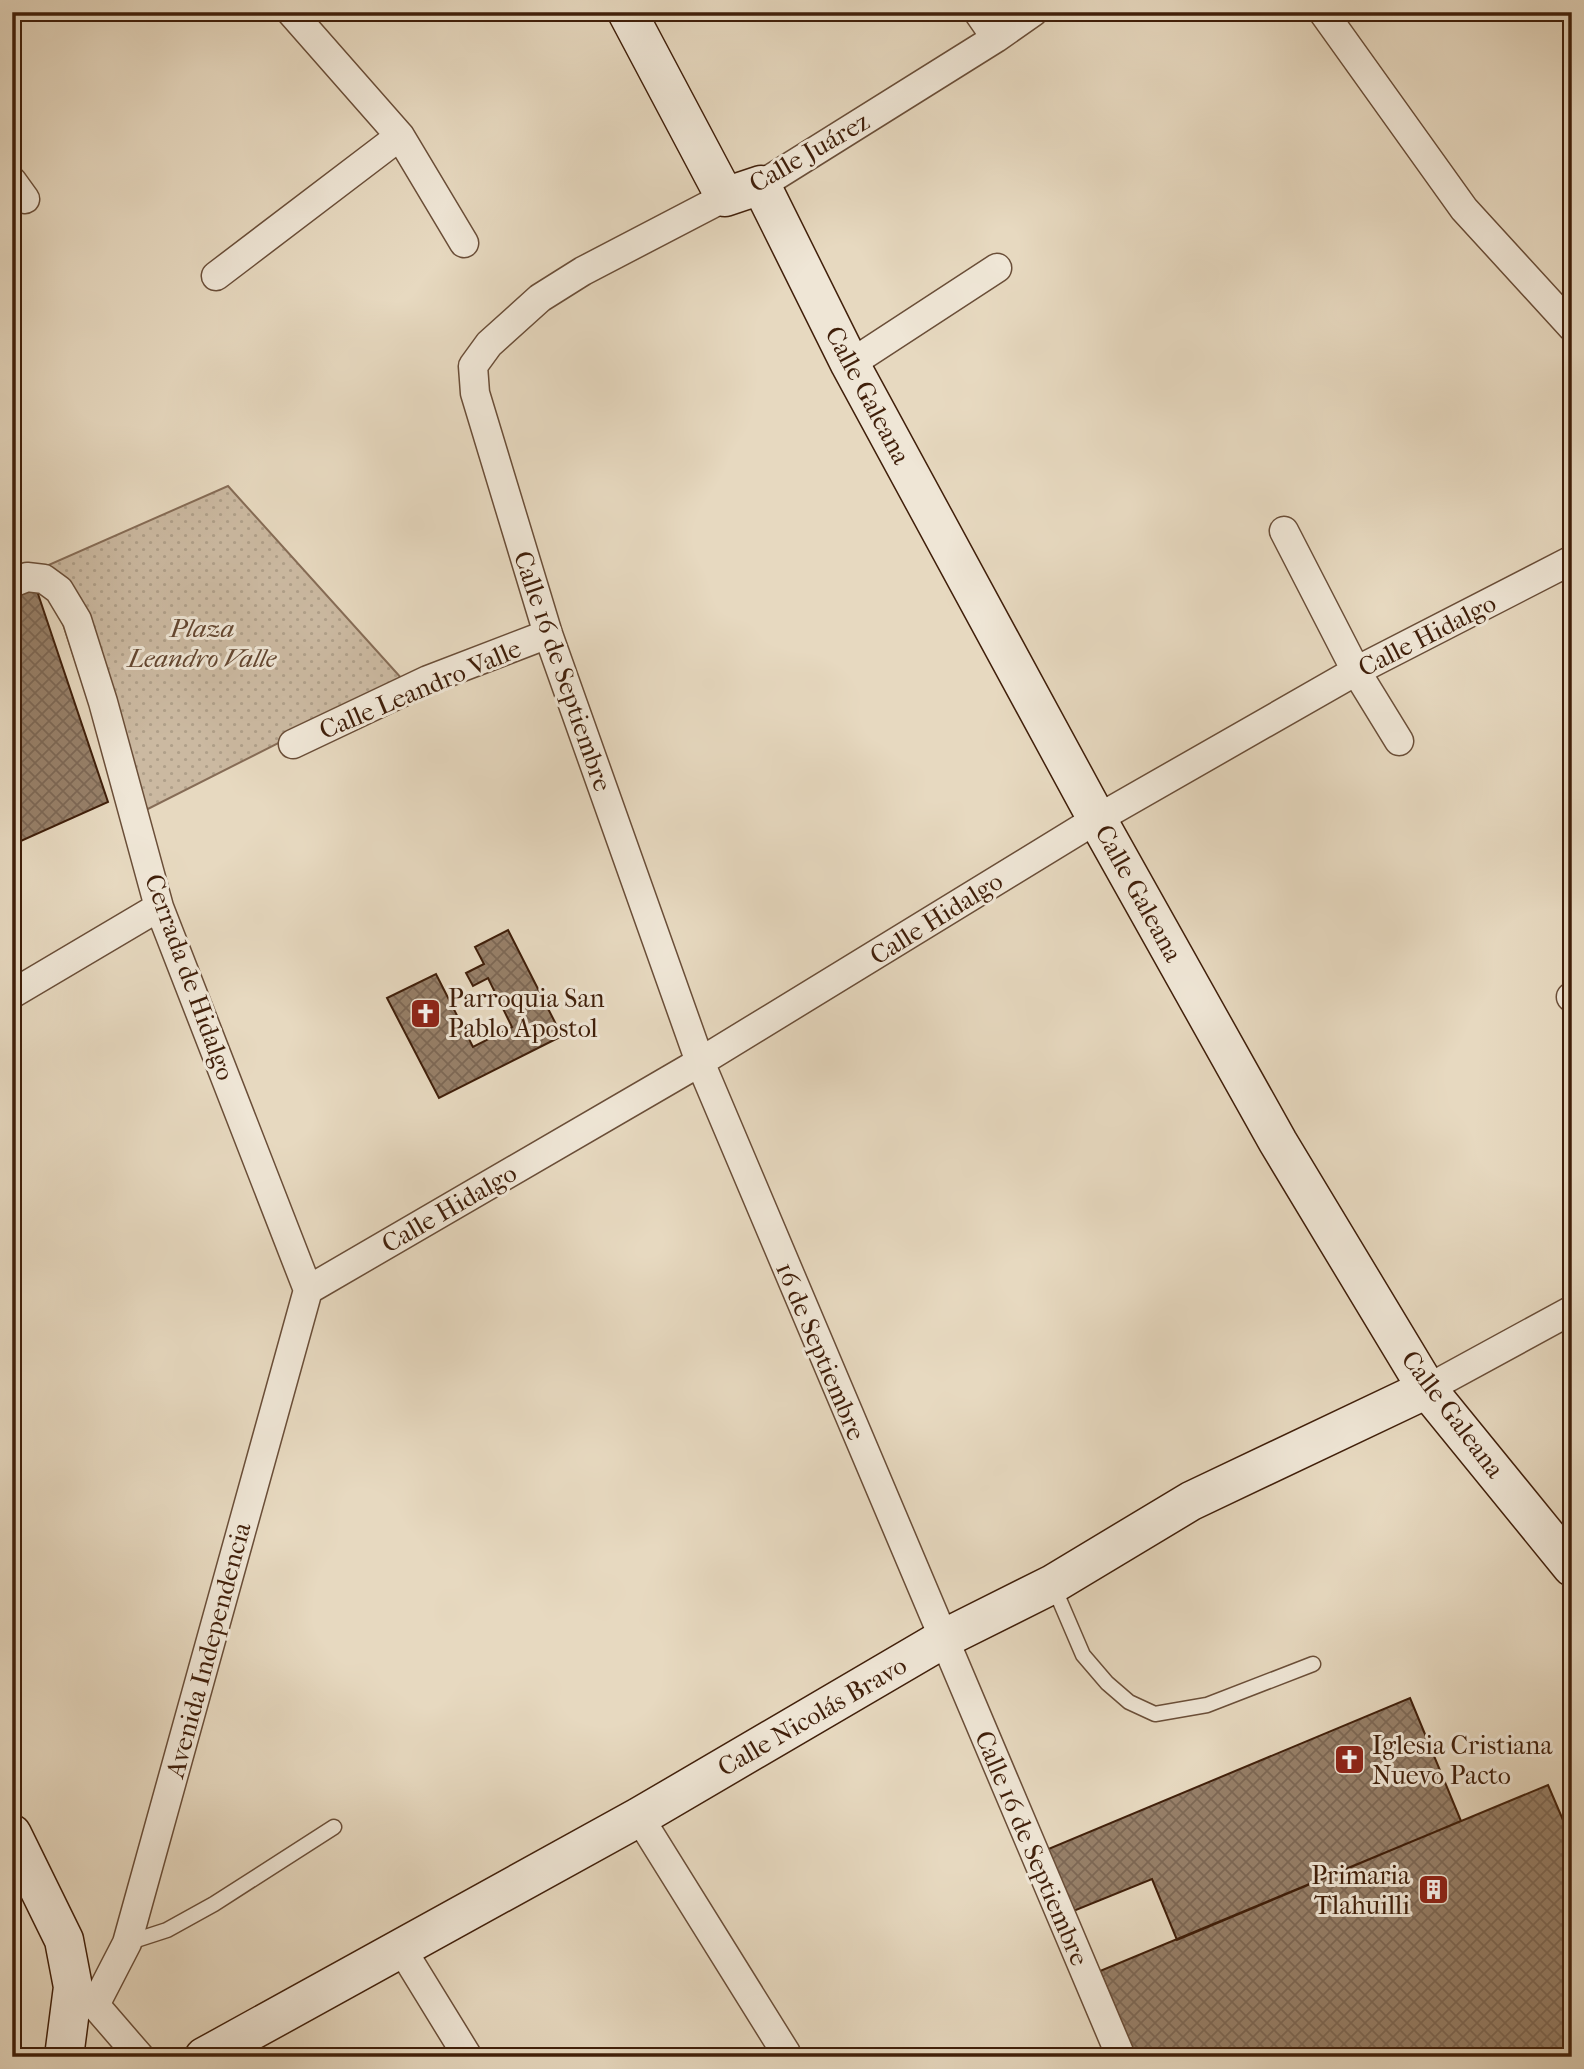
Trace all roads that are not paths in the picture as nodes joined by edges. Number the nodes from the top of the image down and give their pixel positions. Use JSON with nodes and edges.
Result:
{"nodes":[{"id":1,"x":291,"y":12,"type":"edge"},
{"id":2,"x":627,"y":12,"type":"edge"},
{"id":3,"x":978,"y":12,"type":"edge"},
{"id":4,"x":1033,"y":12,"type":"edge"},
{"id":5,"x":1322,"y":12,"type":"edge"},
{"id":6,"x":996,"y":38,"type":"junction"},
{"id":7,"x":400,"y":136,"type":"junction"},
{"id":8,"x":743,"y":191,"type":"junction"},
{"id":9,"x":464,"y":243,"type":"dead end"},
{"id":10,"x":997,"y":268,"type":"dead end"},
{"id":11,"x":216,"y":276,"type":"dead end"},
{"id":12,"x":540,"y":298,"type":"joint"},
{"id":13,"x":1572,"y":327,"type":"edge"},
{"id":14,"x":850,"y":364,"type":"junction"},
{"id":15,"x":1283,"y":531,"type":"dead end"},
{"id":16,"x":1572,"y":560,"type":"edge"},
{"id":17,"x":12,"y":583,"type":"edge"},
{"id":18,"x":548,"y":635,"type":"junction"},
{"id":19,"x":1356,"y":671,"type":"junction"},
{"id":20,"x":1399,"y":741,"type":"dead end"},
{"id":21,"x":293,"y":744,"type":"dead end"},
{"id":22,"x":1097,"y":819,"type":"junction"},
{"id":23,"x":159,"y":907,"type":"junction"},
{"id":24,"x":12,"y":995,"type":"edge"},
{"id":25,"x":700,"y":1062,"type":"junction"},
{"id":26,"x":308,"y":1290,"type":"junction"},
{"id":27,"x":1572,"y":1310,"type":"edge"},
{"id":28,"x":1427,"y":1389,"type":"junction"},
{"id":29,"x":1572,"y":1567,"type":"edge"},
{"id":30,"x":1053,"y":1584,"type":"junction"},
{"id":31,"x":943,"y":1639,"type":"junction"},
{"id":32,"x":1313,"y":1664,"type":"dead end"},
{"id":33,"x":639,"y":1817,"type":"junction"},
{"id":34,"x":334,"y":1827,"type":"dead end"},
{"id":35,"x":12,"y":1834,"type":"edge"},
{"id":36,"x":127,"y":1943,"type":"junction"},
{"id":37,"x":401,"y":1948,"type":"junction"},
{"id":38,"x":84,"y":1996,"type":"junction"},
{"id":39,"x":786,"y":2053,"type":"dead end"},
{"id":40,"x":64,"y":2057,"type":"edge"},
{"id":41,"x":140,"y":2057,"type":"edge"},
{"id":42,"x":204,"y":2057,"type":"edge"},
{"id":43,"x":468,"y":2057,"type":"edge"},
{"id":44,"x":1121,"y":2057,"type":"edge"}],
"edges":[{"from":1,"to":7,"type":"street"},
{"from":2,"to":8,"type":"main road","name":"Calle Galeana"},
{"from":3,"to":6,"type":"street"},
{"from":4,"to":6,"type":"street","name":"Calle Juárez"},
{"from":5,"to":13,"type":"street"},
{"from":6,"to":8,"type":"street","name":"Calle Juárez"},
{"from":7,"to":9,"type":"street"},
{"from":7,"to":11,"type":"street"},
{"from":8,"to":12,"type":"street","name":"Calle Juárez"},
{"from":8,"to":14,"type":"main road","name":"Calle Galeana"},
{"from":10,"to":14,"type":"street"},
{"from":12,"to":18,"type":"street","name":"Calle 16 de Septiembre"},
{"from":14,"to":22,"type":"main road","name":"Calle Galeana"},
{"from":15,"to":19,"type":"street"},
{"from":16,"to":19,"type":"street","name":"Calle Hidalgo"},
{"from":17,"to":23,"type":"street","name":"Cerrada de Hidalgo"},
{"from":18,"to":21,"type":"street","name":"Calle Leandro Valle"},
{"from":18,"to":25,"type":"street","name":"Calle 16 de Septiembre"},
{"from":19,"to":20,"type":"street"},
{"from":19,"to":22,"type":"street","name":"Calle Hidalgo"},
{"from":22,"to":25,"type":"street","name":"Calle Hidalgo"},
{"from":22,"to":28,"type":"main road","name":"Calle Galeana"},
{"from":23,"to":24,"type":"street"},
{"from":23,"to":26,"type":"street","name":"Cerrada de Hidalgo"},
{"from":25,"to":26,"type":"street","name":"Calle Hidalgo"},
{"from":25,"to":31,"type":"street","name":"16 de Septiembre"},
{"from":26,"to":36,"type":"street","name":"Avenida Independencia"},
{"from":27,"to":28,"type":"street"},
{"from":28,"to":29,"type":"main road","name":"Calle Galeana"},
{"from":28,"to":30,"type":"main road","name":"Calle Nicolás Bravo"},
{"from":30,"to":31,"type":"main road","name":"Calle Nicolás Bravo"},
{"from":30,"to":32,"type":"lane"},
{"from":31,"to":33,"type":"main road","name":"Calle Nicolás Bravo"},
{"from":31,"to":44,"type":"street","name":"Calle 16 de Septiembre"},
{"from":33,"to":37,"type":"main road","name":"Calle Nicolás Bravo"},
{"from":33,"to":39,"type":"street"},
{"from":34,"to":36,"type":"lane"},
{"from":35,"to":38,"type":"main road","name":"Avenida Independencia"},
{"from":36,"to":38,"type":"street","name":"Avenida Independencia"},
{"from":37,"to":42,"type":"main road","name":"Calle Nicolás Bravo"},
{"from":37,"to":43,"type":"street"},
{"from":38,"to":40,"type":"main road","name":"Avenida Independencia"},
{"from":38,"to":41,"type":"street"}]}
